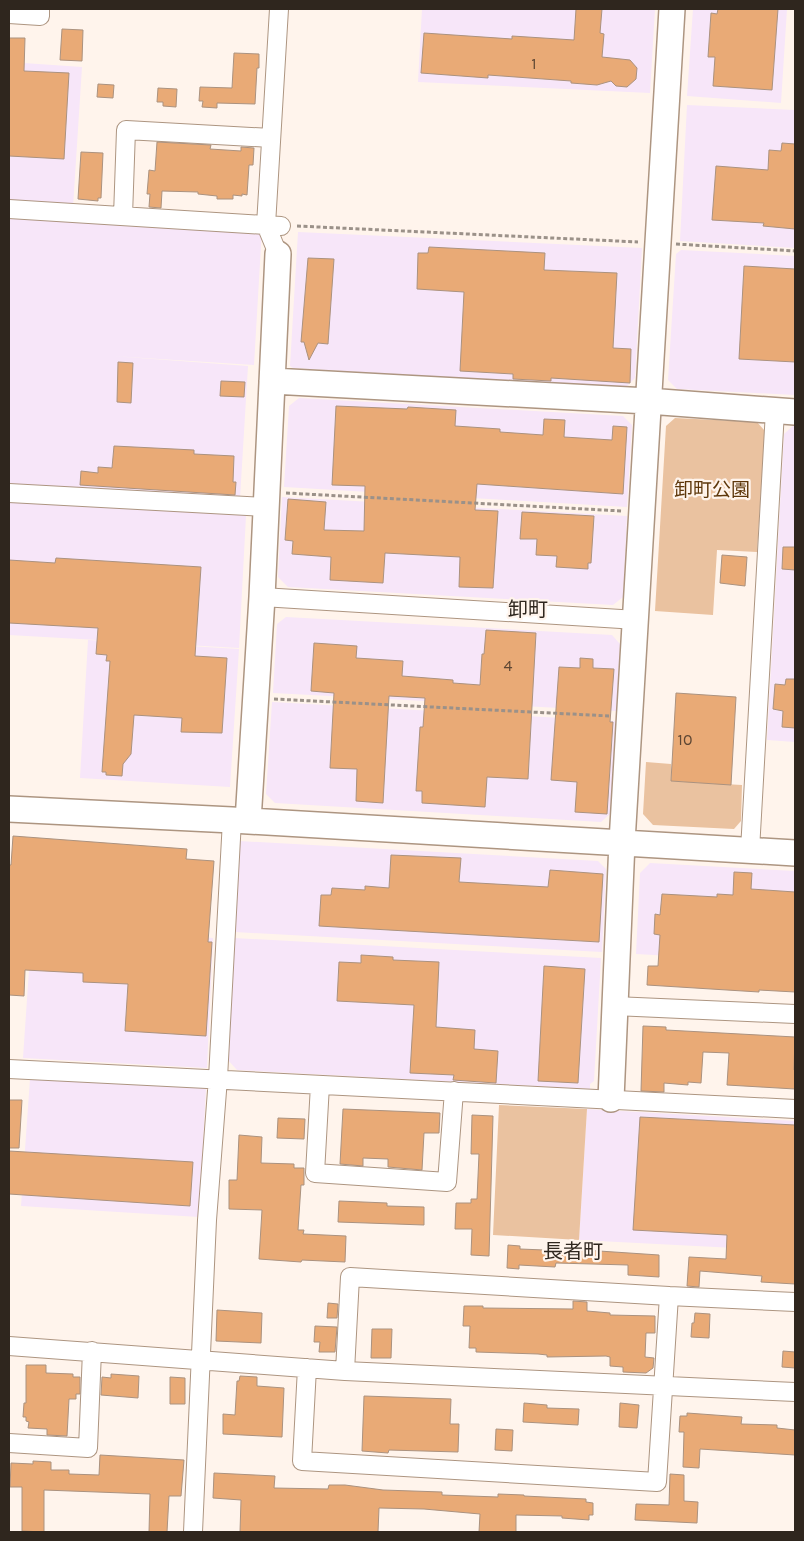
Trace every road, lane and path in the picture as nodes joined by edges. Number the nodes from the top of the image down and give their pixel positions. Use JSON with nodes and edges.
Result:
{"nodes":[{"id":1,"x":40,"y":9,"type":"edge"},
{"id":2,"x":279,"y":9,"type":"edge"},
{"id":3,"x":672,"y":9,"type":"edge"},
{"id":4,"x":9,"y":14,"type":"edge"},
{"id":5,"x":272,"y":138,"type":"junction"},
{"id":6,"x":9,"y":209,"type":"edge"},
{"id":7,"x":123,"y":216,"type":"junction"},
{"id":8,"x":274,"y":225,"type":"junction"},
{"id":9,"x":657,"y":243,"type":"junction"},
{"id":10,"x":795,"y":251,"type":"edge"},
{"id":11,"x":278,"y":254,"type":"joint"},
{"id":12,"x":272,"y":381,"type":"junction"},
{"id":13,"x":648,"y":401,"type":"junction"},
{"id":14,"x":785,"y":411,"type":"edge"},
{"id":15,"x":9,"y":493,"type":"edge"},
{"id":16,"x":267,"y":500,"type":"junction"},
{"id":17,"x":643,"y":512,"type":"junction"},
{"id":18,"x":262,"y":598,"type":"junction"},
{"id":19,"x":637,"y":620,"type":"junction"},
{"id":20,"x":255,"y":698,"type":"junction"},
{"id":21,"x":631,"y":717,"type":"junction"},
{"id":22,"x":9,"y":809,"type":"edge"},
{"id":23,"x":240,"y":820,"type":"junction"},
{"id":24,"x":622,"y":842,"type":"junction"},
{"id":25,"x":750,"y":850,"type":"junction"},
{"id":26,"x":795,"y":852,"type":"edge"},
{"id":27,"x":614,"y":1006,"type":"junction"},
{"id":28,"x":795,"y":1014,"type":"edge"},
{"id":29,"x":9,"y":1069,"type":"edge"},
{"id":30,"x":218,"y":1078,"type":"junction"},
{"id":31,"x":320,"y":1084,"type":"junction"},
{"id":32,"x":454,"y":1091,"type":"junction"},
{"id":33,"x":611,"y":1099,"type":"junction"},
{"id":34,"x":795,"y":1110,"type":"edge"},
{"id":35,"x":669,"y":1296,"type":"junction"},
{"id":36,"x":795,"y":1302,"type":"edge"},
{"id":37,"x":9,"y":1346,"type":"edge"},
{"id":38,"x":92,"y":1351,"type":"junction"},
{"id":39,"x":200,"y":1360,"type":"junction"},
{"id":40,"x":306,"y":1368,"type":"junction"},
{"id":41,"x":345,"y":1371,"type":"junction"},
{"id":42,"x":662,"y":1387,"type":"junction"},
{"id":43,"x":795,"y":1392,"type":"edge"},
{"id":44,"x":9,"y":1443,"type":"edge"},
{"id":45,"x":192,"y":1532,"type":"edge"}],
"edges":[{"from":1,"to":4,"type":"street"},
{"from":2,"to":5,"type":"street"},
{"from":3,"to":9,"type":"street"},
{"from":5,"to":7,"type":"street"},
{"from":5,"to":8,"type":"street"},
{"from":6,"to":7,"type":"street"},
{"from":7,"to":8,"type":"street"},
{"from":8,"to":9,"type":"path"},
{"from":8,"to":11,"type":"street"},
{"from":9,"to":10,"type":"path"},
{"from":9,"to":13,"type":"street"},
{"from":11,"to":12,"type":"street"},
{"from":12,"to":13,"type":"street"},
{"from":12,"to":16,"type":"street"},
{"from":13,"to":14,"type":"street"},
{"from":13,"to":17,"type":"street"},
{"from":14,"to":25,"type":"street"},
{"from":15,"to":16,"type":"street"},
{"from":16,"to":17,"type":"path"},
{"from":16,"to":18,"type":"street"},
{"from":17,"to":19,"type":"street"},
{"from":18,"to":19,"type":"street"},
{"from":18,"to":20,"type":"street"},
{"from":19,"to":21,"type":"street"},
{"from":20,"to":21,"type":"path"},
{"from":20,"to":23,"type":"street"},
{"from":21,"to":24,"type":"street"},
{"from":22,"to":23,"type":"street"},
{"from":23,"to":24,"type":"street"},
{"from":23,"to":30,"type":"street"},
{"from":24,"to":25,"type":"street"},
{"from":24,"to":27,"type":"street"},
{"from":25,"to":26,"type":"street"},
{"from":27,"to":28,"type":"street"},
{"from":27,"to":33,"type":"street"},
{"from":29,"to":30,"type":"street"},
{"from":30,"to":31,"type":"street"},
{"from":30,"to":39,"type":"street"},
{"from":31,"to":32,"type":"street"},
{"from":31,"to":32,"type":"street"},
{"from":32,"to":33,"type":"street"},
{"from":33,"to":34,"type":"street"},
{"from":35,"to":36,"type":"street"},
{"from":35,"to":41,"type":"street"},
{"from":35,"to":42,"type":"street"},
{"from":37,"to":38,"type":"street"},
{"from":38,"to":39,"type":"street"},
{"from":38,"to":44,"type":"street"},
{"from":39,"to":40,"type":"street"},
{"from":39,"to":45,"type":"street"},
{"from":40,"to":41,"type":"street"},
{"from":40,"to":42,"type":"street"},
{"from":41,"to":42,"type":"street"},
{"from":42,"to":43,"type":"street"}]}
